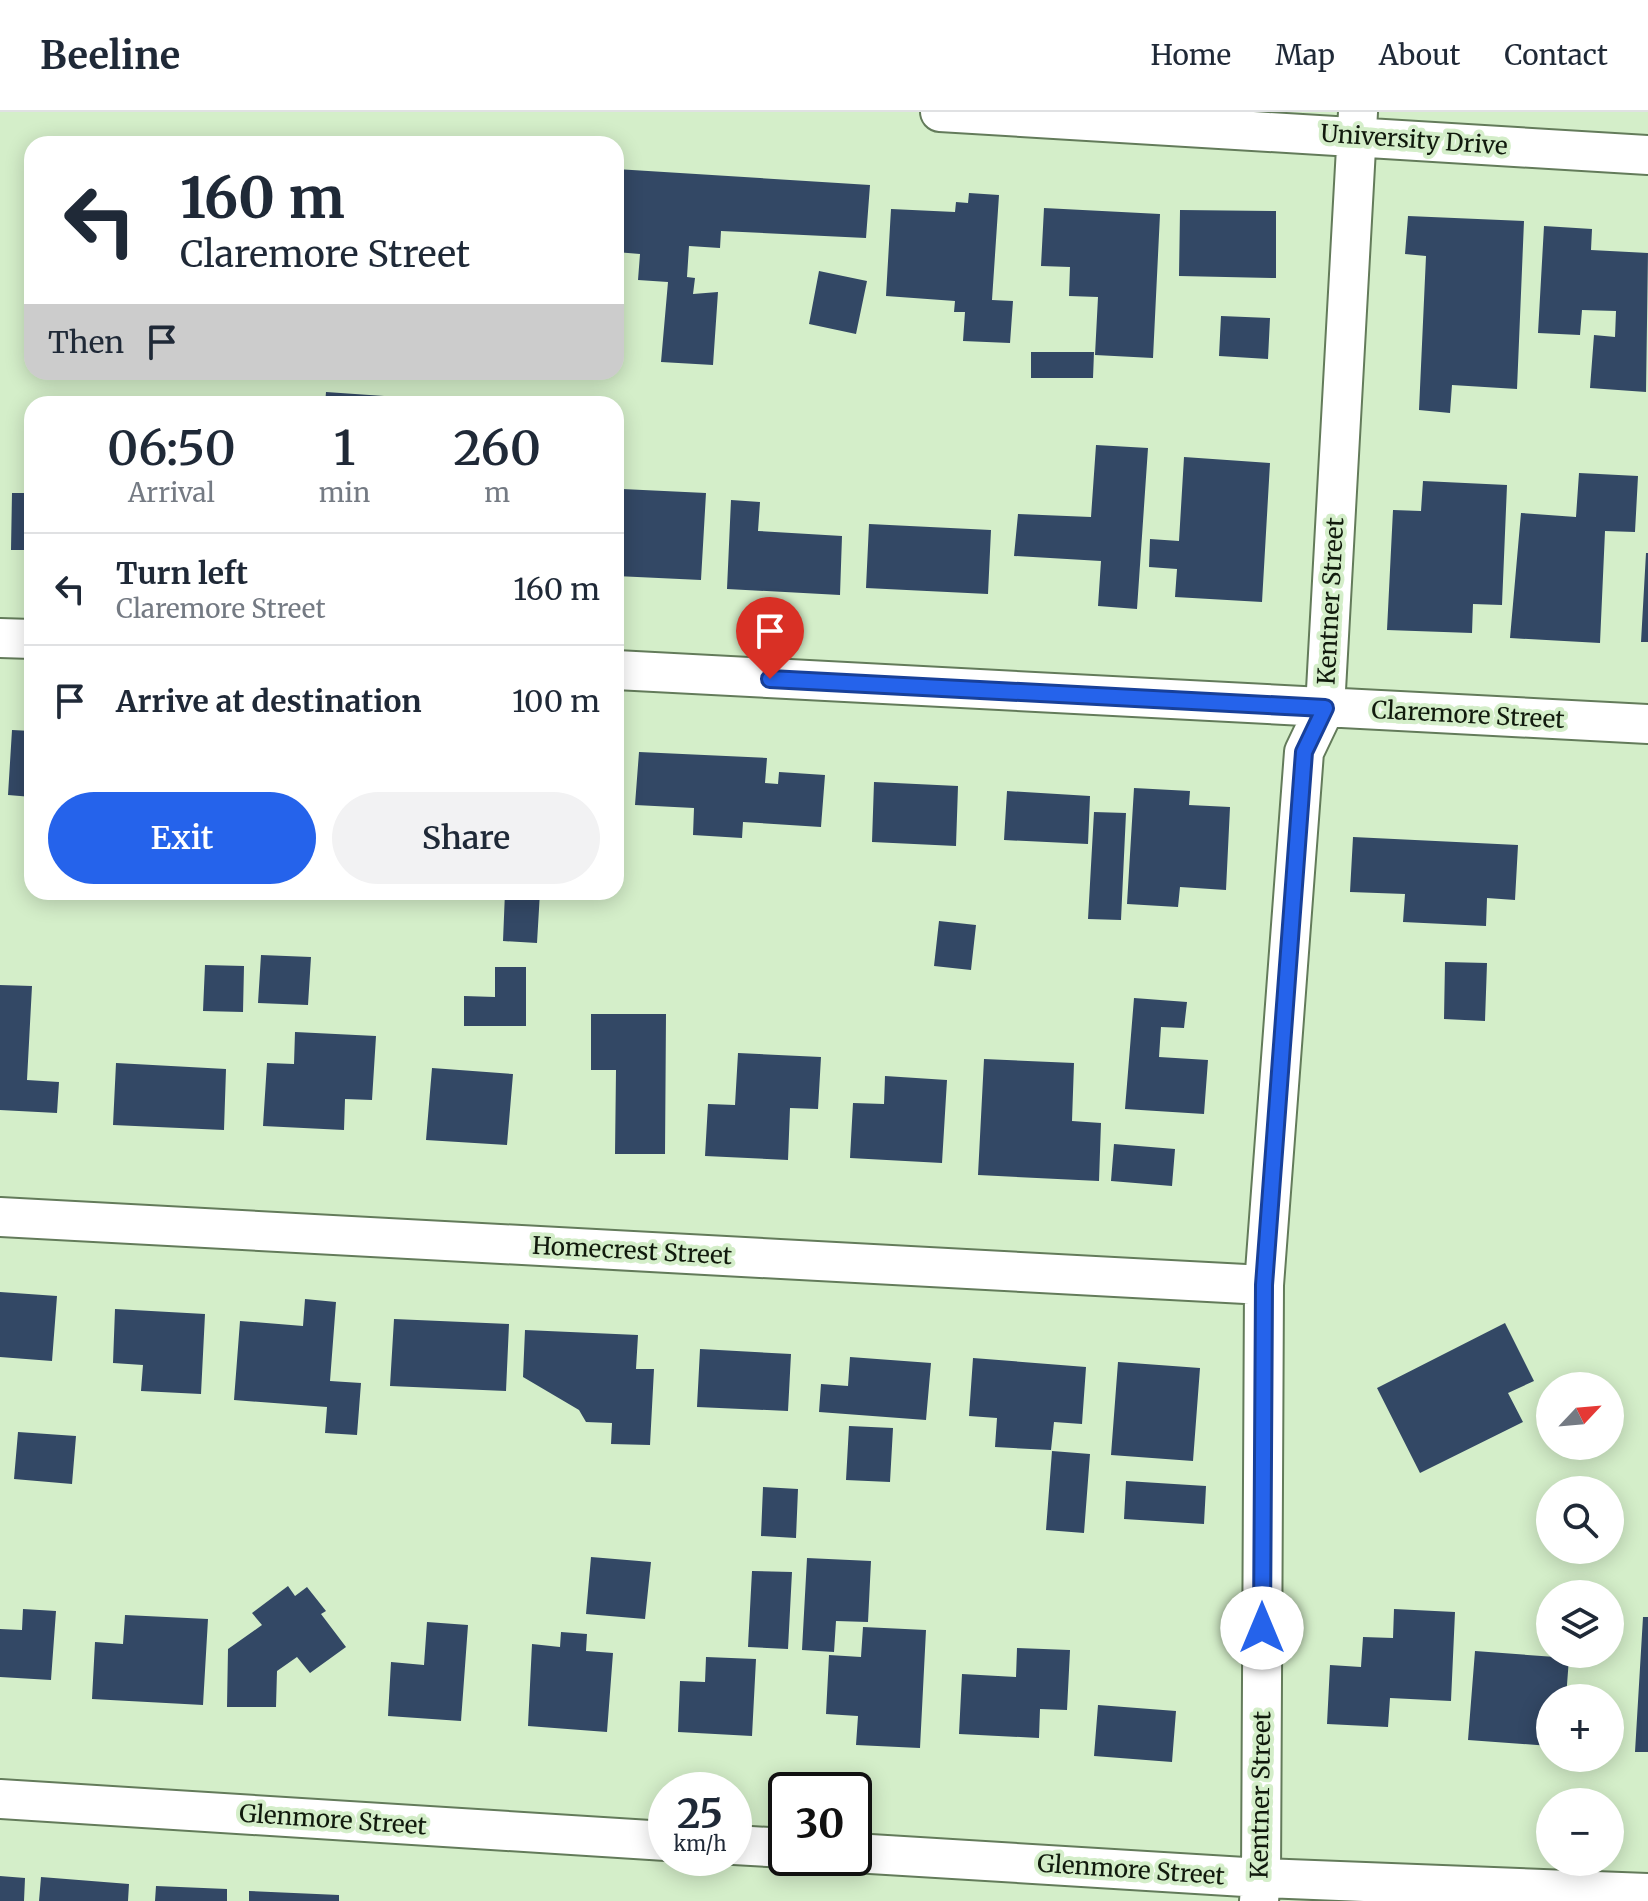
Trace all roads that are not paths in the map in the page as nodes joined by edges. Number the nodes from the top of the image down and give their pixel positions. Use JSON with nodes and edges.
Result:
{"nodes":[{"id":1,"x":940,"y":112,"type":"edge"},
{"id":2,"x":1357,"y":124,"type":"edge"},
{"id":3,"x":1648,"y":155,"type":"edge"},
{"id":4,"x":0,"y":638,"type":"edge"},
{"id":5,"x":24,"y":639,"type":"edge"},
{"id":6,"x":624,"y":670,"type":"edge"},
{"id":7,"x":1325,"y":708,"type":"junction"},
{"id":8,"x":1648,"y":724,"type":"edge"},
{"id":9,"x":0,"y":1217,"type":"edge"},
{"id":10,"x":1264,"y":1285,"type":"junction"},
{"id":11,"x":0,"y":1799,"type":"edge"},
{"id":12,"x":648,"y":1840,"type":"edge"},
{"id":13,"x":872,"y":1855,"type":"edge"},
{"id":14,"x":1260,"y":1890,"type":"edge"},
{"id":15,"x":1648,"y":1893,"type":"edge"}],
"edges":[{"from":1,"to":2,"type":"street","name":"University Drive"},
{"from":2,"to":3,"type":"street","name":"University Drive"},
{"from":2,"to":7,"type":"street","name":"Kentner Street"},
{"from":4,"to":5,"type":"street"},
{"from":6,"to":7,"type":"street","name":"Claremore Street"},
{"from":7,"to":8,"type":"street","name":"Claremore Street"},
{"from":7,"to":10,"type":"street","name":"Kentner Street"},
{"from":9,"to":10,"type":"street","name":"Homecrest Street"},
{"from":10,"to":14,"type":"street","name":"Kentner Street"},
{"from":11,"to":12,"type":"street","name":"Glenmore Street"},
{"from":13,"to":14,"type":"street","name":"Glenmore Street"},
{"from":14,"to":15,"type":"street","name":"Glenmore Street"}]}
